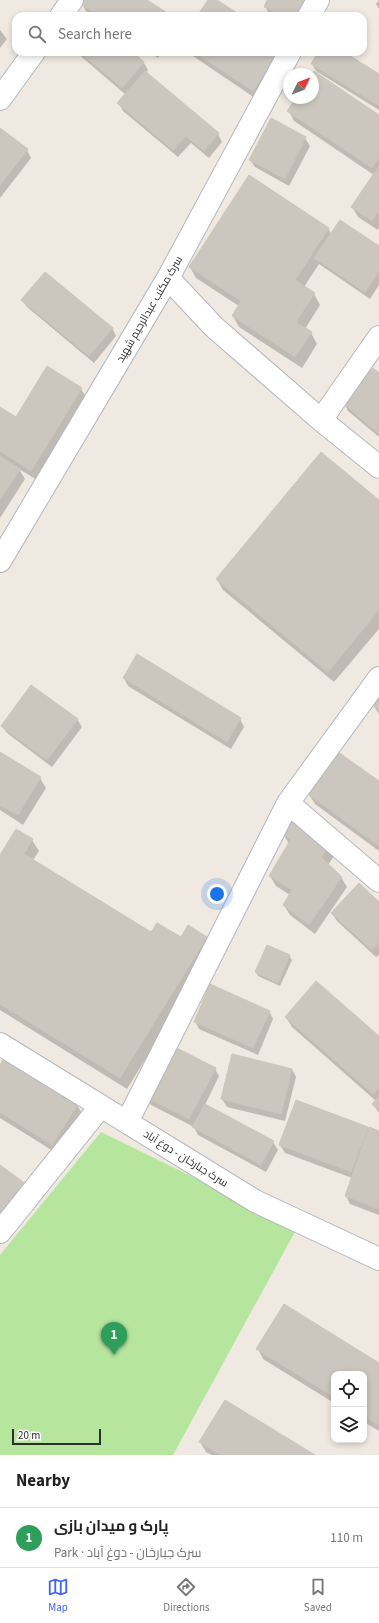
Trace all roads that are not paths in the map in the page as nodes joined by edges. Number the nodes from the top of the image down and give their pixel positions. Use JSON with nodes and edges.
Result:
{"nodes":[{"id":1,"x":72,"y":0,"type":"edge"},
{"id":2,"x":318,"y":0,"type":"edge"},
{"id":3,"x":63,"y":12,"type":"edge"},
{"id":4,"x":311,"y":12,"type":"edge"},
{"id":5,"x":31,"y":56,"type":"edge"},
{"id":6,"x":288,"y":56,"type":"edge"},
{"id":7,"x":0,"y":99,"type":"edge"},
{"id":8,"x":168,"y":278,"type":"junction"},
{"id":9,"x":379,"y":337,"type":"edge"},
{"id":10,"x":321,"y":420,"type":"junction"},
{"id":11,"x":379,"y":467,"type":"edge"},
{"id":12,"x":0,"y":561,"type":"edge"},
{"id":13,"x":379,"y":678,"type":"edge"},
{"id":14,"x":288,"y":803,"type":"junction"},
{"id":15,"x":379,"y":881,"type":"edge"},
{"id":16,"x":0,"y":1044,"type":"edge"},
{"id":17,"x":101,"y":1106,"type":"junction"},
{"id":18,"x":127,"y":1122,"type":"junction"},
{"id":19,"x":0,"y":1232,"type":"edge"},
{"id":20,"x":379,"y":1259,"type":"edge"}],
"edges":[{"from":1,"to":3,"type":"street"},
{"from":2,"to":4,"type":"street"},
{"from":5,"to":7,"type":"street"},
{"from":6,"to":8,"type":"street","name":"سرک مکتب عبدالرحیم شهید"},
{"from":8,"to":10,"type":"street"},
{"from":8,"to":12,"type":"street","name":"سرک مکتب عبدالرحیم شهید"},
{"from":9,"to":10,"type":"street"},
{"from":10,"to":11,"type":"street"},
{"from":13,"to":14,"type":"street"},
{"from":14,"to":15,"type":"street"},
{"from":14,"to":18,"type":"street"},
{"from":16,"to":17,"type":"street","name":"سرک جبارخان - دوغ آباد"},
{"from":17,"to":18,"type":"street","name":"سرک جبارخان - دوغ آباد"},
{"from":17,"to":19,"type":"street"},
{"from":18,"to":20,"type":"street","name":"سرک جبارخان - دوغ آباد"}]}
